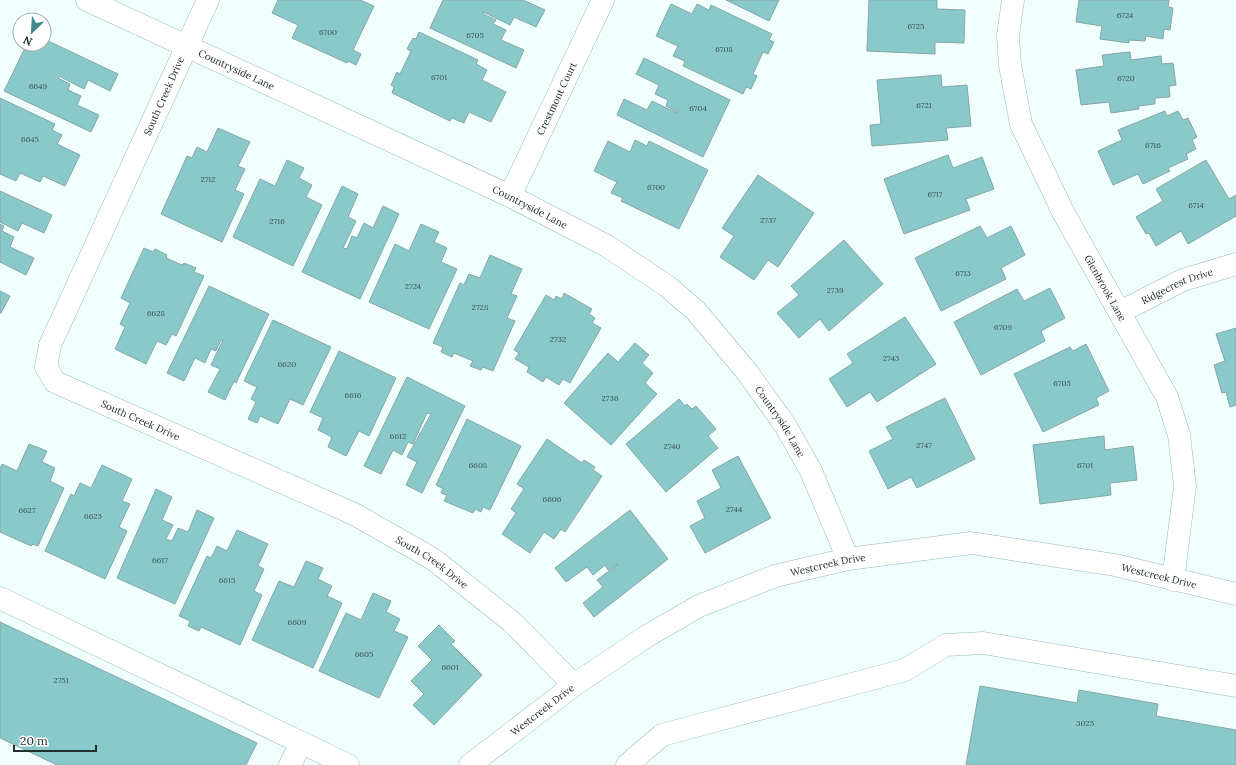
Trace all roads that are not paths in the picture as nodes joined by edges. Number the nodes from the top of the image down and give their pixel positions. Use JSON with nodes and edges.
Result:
{"nodes":[{"id":1,"x":87,"y":0,"type":"edge"},
{"id":2,"x":208,"y":0,"type":"edge"},
{"id":3,"x":603,"y":0,"type":"edge"},
{"id":4,"x":1013,"y":0,"type":"edge"},
{"id":5,"x":187,"y":46,"type":"junction"},
{"id":6,"x":510,"y":196,"type":"junction"},
{"id":7,"x":1236,"y":264,"type":"edge"},
{"id":8,"x":1120,"y":312,"type":"junction"},
{"id":9,"x":848,"y":559,"type":"junction"},
{"id":10,"x":1173,"y":580,"type":"junction"},
{"id":11,"x":1236,"y":594,"type":"edge"},
{"id":12,"x":0,"y":598,"type":"edge"},
{"id":13,"x":574,"y":685,"type":"junction"},
{"id":14,"x":1236,"y":686,"type":"edge"},
{"id":15,"x":301,"y":742,"type":"junction"},
{"id":16,"x":290,"y":765,"type":"edge"},
{"id":17,"x":348,"y":765,"type":"edge"},
{"id":18,"x":470,"y":765,"type":"edge"},
{"id":19,"x":627,"y":765,"type":"edge"}],
"edges":[{"from":1,"to":5,"type":"street","name":"Countryside Lane"},
{"from":2,"to":5,"type":"street","name":"South Creek Drive"},
{"from":3,"to":6,"type":"street","name":"Crestmont Court"},
{"from":4,"to":8,"type":"street","name":"Glenbrook Lane"},
{"from":5,"to":6,"type":"street","name":"Countryside Lane"},
{"from":5,"to":13,"type":"street","name":"South Creek Drive"},
{"from":6,"to":9,"type":"street","name":"Countryside Lane"},
{"from":7,"to":8,"type":"street","name":"Ridgecrest Drive"},
{"from":8,"to":10,"type":"street","name":"Glenbrook Lane"},
{"from":9,"to":10,"type":"street","name":"Westcreek Drive"},
{"from":9,"to":13,"type":"street","name":"Westcreek Drive"},
{"from":10,"to":11,"type":"street","name":"Westcreek Drive"},
{"from":12,"to":15,"type":"street"},
{"from":13,"to":18,"type":"street","name":"Westcreek Drive"},
{"from":14,"to":19,"type":"street"},
{"from":15,"to":16,"type":"street"},
{"from":15,"to":17,"type":"street"}]}
